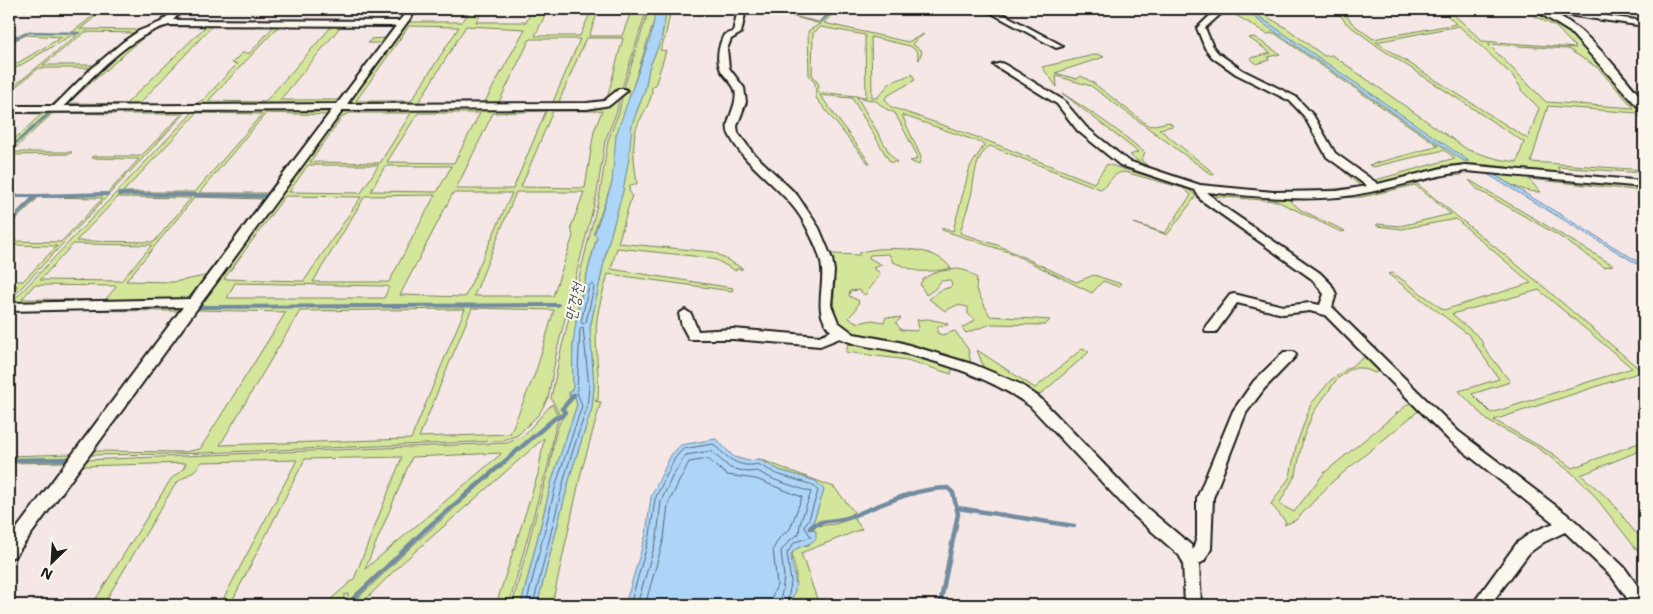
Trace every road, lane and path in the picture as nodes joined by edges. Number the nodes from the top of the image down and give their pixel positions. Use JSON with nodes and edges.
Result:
{"nodes":[{"id":1,"x":180,"y":9,"type":"edge"},
{"id":2,"x":413,"y":9,"type":"edge"},
{"id":3,"x":742,"y":9,"type":"edge"},
{"id":4,"x":988,"y":9,"type":"edge"},
{"id":5,"x":1218,"y":9,"type":"edge"},
{"id":6,"x":1539,"y":9,"type":"edge"},
{"id":7,"x":164,"y":22,"type":"junction"},
{"id":8,"x":402,"y":24,"type":"junction"},
{"id":9,"x":1644,"y":24,"type":"edge"},
{"id":10,"x":1060,"y":46,"type":"dead end"},
{"id":11,"x":999,"y":65,"type":"dead end"},
{"id":12,"x":622,"y":91,"type":"dead end"},
{"id":13,"x":1644,"y":107,"type":"edge"},
{"id":14,"x":9,"y":109,"type":"edge"},
{"id":15,"x":56,"y":109,"type":"junction"},
{"id":16,"x":340,"y":109,"type":"junction"},
{"id":17,"x":1644,"y":184,"type":"edge"},
{"id":18,"x":1199,"y":188,"type":"junction"},
{"id":19,"x":1376,"y":188,"type":"junction"},
{"id":20,"x":192,"y":303,"type":"junction"},
{"id":21,"x":9,"y":307,"type":"edge"},
{"id":22,"x":1325,"y":309,"type":"junction"},
{"id":23,"x":685,"y":314,"type":"dead end"},
{"id":24,"x":1211,"y":329,"type":"dead end"},
{"id":25,"x":840,"y":332,"type":"junction"},
{"id":26,"x":1289,"y":355,"type":"dead end"},
{"id":27,"x":1567,"y":524,"type":"junction"},
{"id":28,"x":9,"y":550,"type":"edge"},
{"id":29,"x":1191,"y":561,"type":"junction"},
{"id":30,"x":1193,"y":605,"type":"edge"},
{"id":31,"x":1480,"y":605,"type":"edge"},
{"id":32,"x":1642,"y":605,"type":"edge"}],
"edges":[{"from":1,"to":7,"type":"street"},
{"from":2,"to":8,"type":"street"},
{"from":3,"to":25,"type":"street"},
{"from":4,"to":10,"type":"street"},
{"from":5,"to":19,"type":"street"},
{"from":6,"to":9,"type":"street"},
{"from":6,"to":13,"type":"street"},
{"from":7,"to":8,"type":"street"},
{"from":7,"to":15,"type":"street"},
{"from":8,"to":16,"type":"street"},
{"from":11,"to":18,"type":"street"},
{"from":12,"to":16,"type":"street"},
{"from":14,"to":15,"type":"street"},
{"from":15,"to":16,"type":"street"},
{"from":16,"to":20,"type":"street"},
{"from":17,"to":19,"type":"street"},
{"from":18,"to":19,"type":"street"},
{"from":18,"to":22,"type":"street"},
{"from":20,"to":21,"type":"street"},
{"from":20,"to":28,"type":"street"},
{"from":22,"to":24,"type":"street"},
{"from":22,"to":27,"type":"street"},
{"from":23,"to":25,"type":"street"},
{"from":25,"to":29,"type":"street"},
{"from":26,"to":29,"type":"street"},
{"from":27,"to":31,"type":"street"},
{"from":27,"to":32,"type":"street"},
{"from":29,"to":30,"type":"street"}]}
